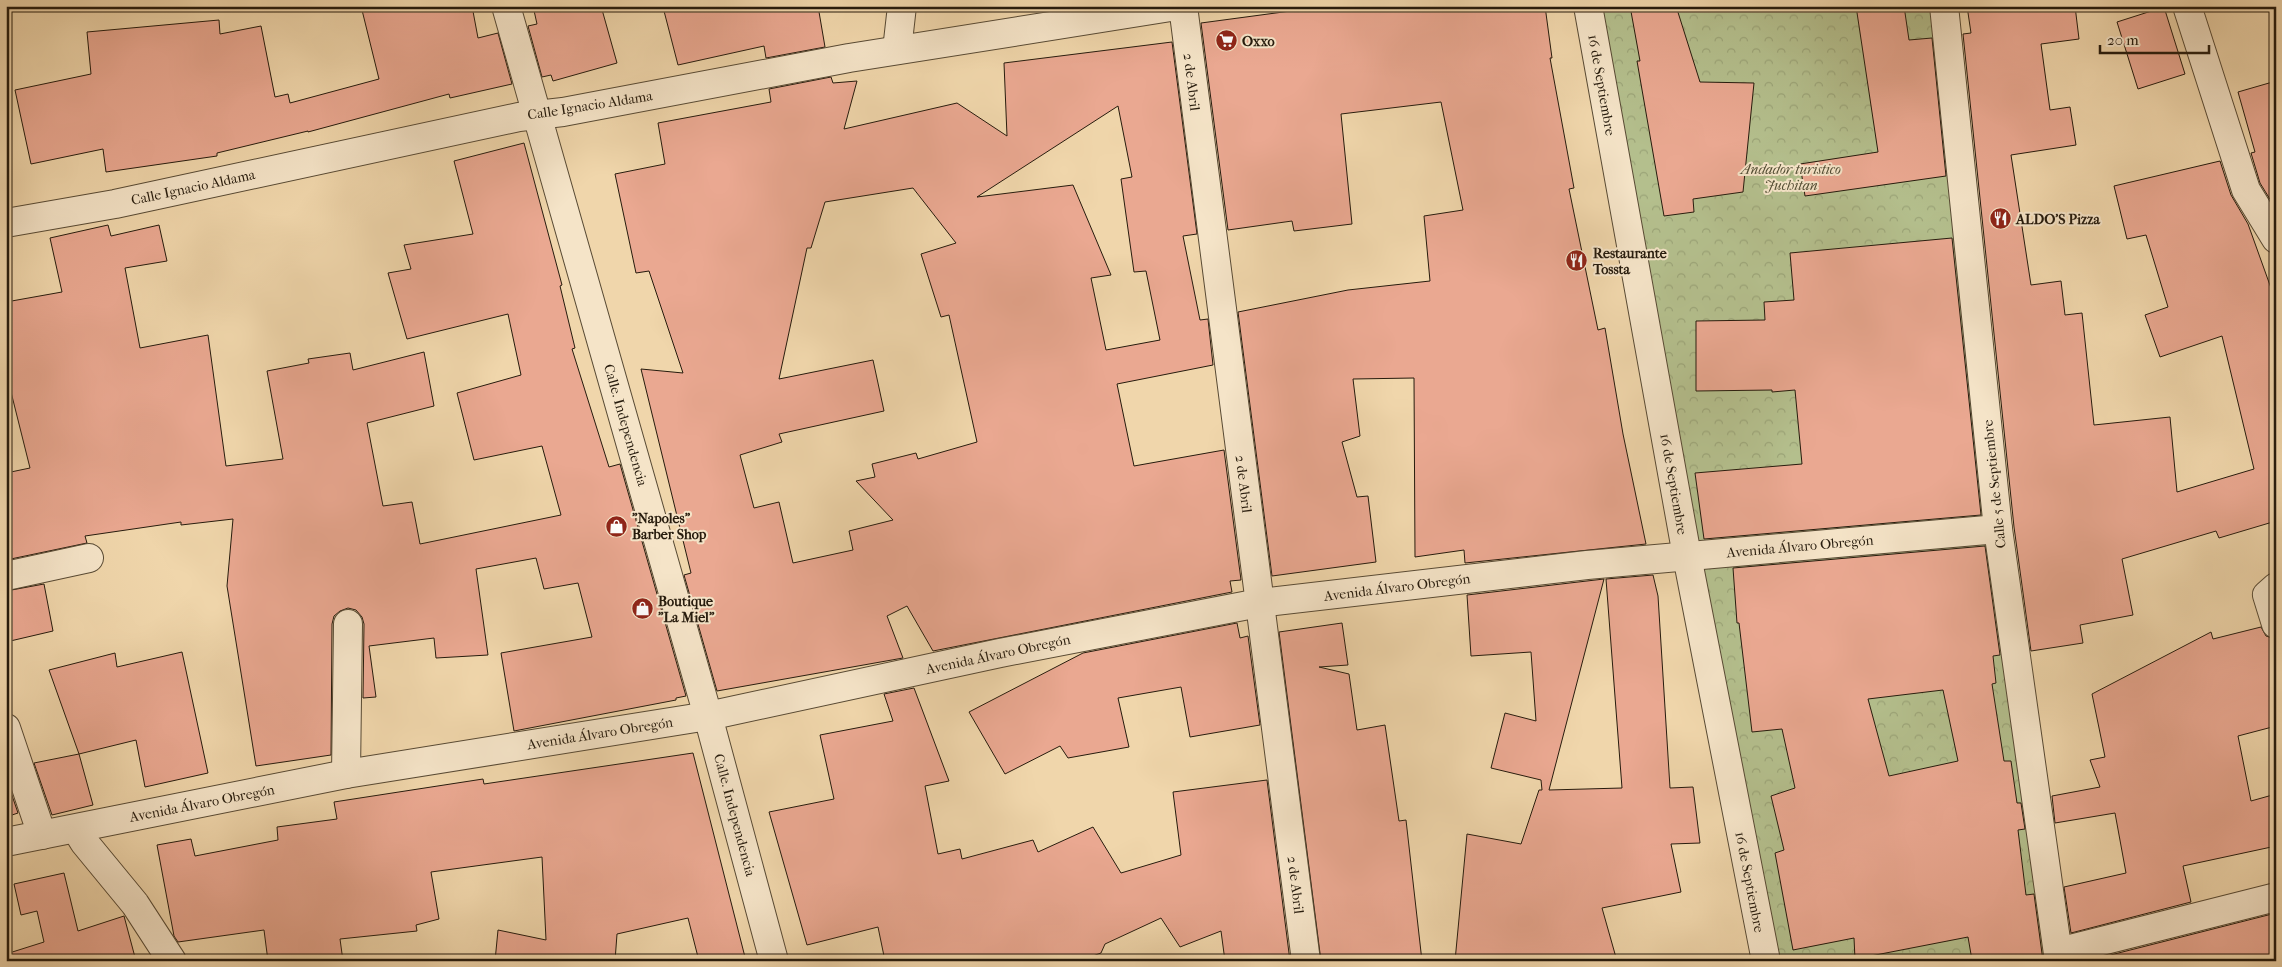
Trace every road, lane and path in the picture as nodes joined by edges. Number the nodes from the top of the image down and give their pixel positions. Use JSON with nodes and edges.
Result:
{"nodes":[{"id":1,"x":506,"y":6,"type":"edge"},
{"id":2,"x":902,"y":6,"type":"edge"},
{"id":3,"x":1177,"y":6,"type":"edge"},
{"id":4,"x":1183,"y":6,"type":"edge"},
{"id":5,"x":1588,"y":6,"type":"edge"},
{"id":6,"x":1944,"y":6,"type":"edge"},
{"id":7,"x":2187,"y":6,"type":"edge"},
{"id":8,"x":897,"y":50,"type":"junction"},
{"id":9,"x":538,"y":115,"type":"junction"},
{"id":10,"x":6,"y":223,"type":"edge"},
{"id":11,"x":2276,"y":239,"type":"edge"},
{"id":12,"x":1998,"y":528,"type":"junction"},
{"id":13,"x":1687,"y":556,"type":"junction"},
{"id":14,"x":89,"y":558,"type":"dead end"},
{"id":15,"x":6,"y":576,"type":"edge"},
{"id":16,"x":2276,"y":587,"type":"edge"},
{"id":17,"x":1260,"y":602,"type":"junction"},
{"id":18,"x":348,"y":624,"type":"dead end"},
{"id":19,"x":2276,"y":624,"type":"edge"},
{"id":20,"x":708,"y":716,"type":"junction"},
{"id":21,"x":6,"y":728,"type":"edge"},
{"id":22,"x":346,"y":774,"type":"junction"},
{"id":23,"x":76,"y":829,"type":"junction"},
{"id":24,"x":42,"y":835,"type":"junction"},
{"id":25,"x":6,"y":842,"type":"edge"},
{"id":26,"x":2276,"y":897,"type":"edge"},
{"id":27,"x":2058,"y":956,"type":"edge"},
{"id":28,"x":172,"y":961,"type":"edge"},
{"id":29,"x":774,"y":961,"type":"edge"},
{"id":30,"x":1306,"y":961,"type":"edge"},
{"id":31,"x":1766,"y":961,"type":"edge"}],
"edges":[{"from":1,"to":9,"type":"street","name":"Calle. Independencia"},
{"from":2,"to":8,"type":"street"},
{"from":3,"to":8,"type":"street","name":"Calle Ignacio Aldama"},
{"from":4,"to":17,"type":"street","name":"2 de Abril"},
{"from":5,"to":13,"type":"street","name":"16 de Septiembre"},
{"from":6,"to":12,"type":"street","name":"Calle 5 de Septiembre"},
{"from":7,"to":11,"type":"street"},
{"from":8,"to":9,"type":"street","name":"Calle Ignacio Aldama"},
{"from":9,"to":10,"type":"street","name":"Calle Ignacio Aldama"},
{"from":9,"to":20,"type":"street","name":"Calle. Independencia"},
{"from":12,"to":13,"type":"street","name":"Avenida Álvaro Obregón"},
{"from":12,"to":27,"type":"street","name":"Calle 5 de Septiembre"},
{"from":13,"to":17,"type":"street","name":"Avenida Álvaro Obregón"},
{"from":13,"to":31,"type":"street","name":"16 de Septiembre"},
{"from":14,"to":15,"type":"street"},
{"from":16,"to":19,"type":"street"},
{"from":17,"to":20,"type":"street","name":"Avenida Álvaro Obregón"},
{"from":17,"to":30,"type":"street","name":"2 de Abril"},
{"from":18,"to":22,"type":"street"},
{"from":20,"to":22,"type":"street","name":"Avenida Álvaro Obregón"},
{"from":20,"to":29,"type":"street","name":"Calle. Independencia"},
{"from":21,"to":24,"type":"street"},
{"from":22,"to":23,"type":"street","name":"Avenida Álvaro Obregón"},
{"from":23,"to":24,"type":"street","name":"Avenida Álvaro Obregón"},
{"from":23,"to":28,"type":"street"},
{"from":24,"to":25,"type":"street","name":"Avenida Álvaro Obregón"},
{"from":26,"to":27,"type":"street"}]}
